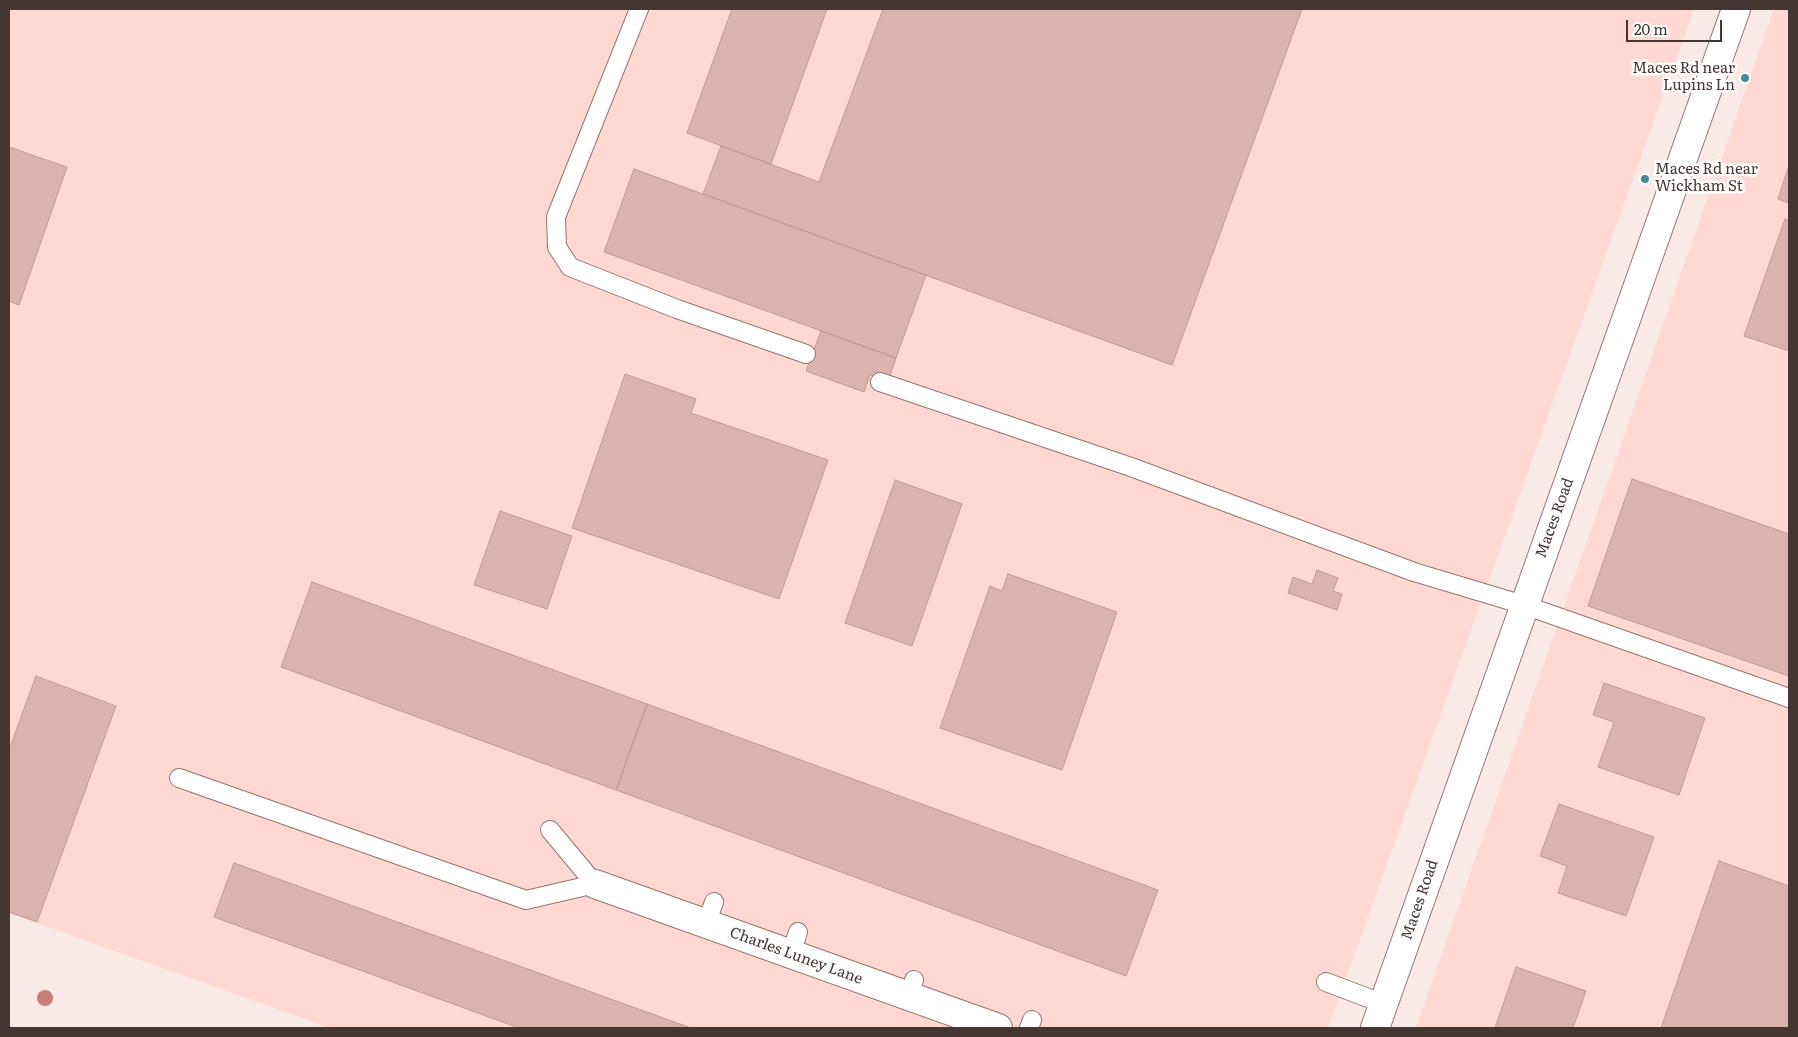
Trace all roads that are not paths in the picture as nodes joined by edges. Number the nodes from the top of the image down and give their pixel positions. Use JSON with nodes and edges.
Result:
{"nodes":[{"id":1,"x":639,"y":9,"type":"edge"},
{"id":2,"x":1734,"y":10,"type":"edge"},
{"id":3,"x":806,"y":354,"type":"dead end"},
{"id":4,"x":880,"y":382,"type":"dead end"},
{"id":5,"x":1524,"y":605,"type":"junction"},
{"id":6,"x":1789,"y":698,"type":"edge"},
{"id":7,"x":180,"y":778,"type":"dead end"},
{"id":8,"x":550,"y":830,"type":"dead end"},
{"id":9,"x":595,"y":884,"type":"junction"},
{"id":10,"x":1326,"y":982,"type":"dead end"},
{"id":11,"x":1380,"y":1016,"type":"edge"},
{"id":12,"x":998,"y":1028,"type":"edge"}],
"edges":[{"from":1,"to":3,"type":"lane"},
{"from":2,"to":5,"type":"street","name":"Maces Road"},
{"from":4,"to":5,"type":"lane"},
{"from":5,"to":6,"type":"lane"},
{"from":5,"to":11,"type":"street","name":"Maces Road"},
{"from":7,"to":9,"type":"lane"},
{"from":8,"to":9,"type":"lane"},
{"from":9,"to":12,"type":"street","name":"Charles Luney Lane"},
{"from":10,"to":11,"type":"lane"}]}
